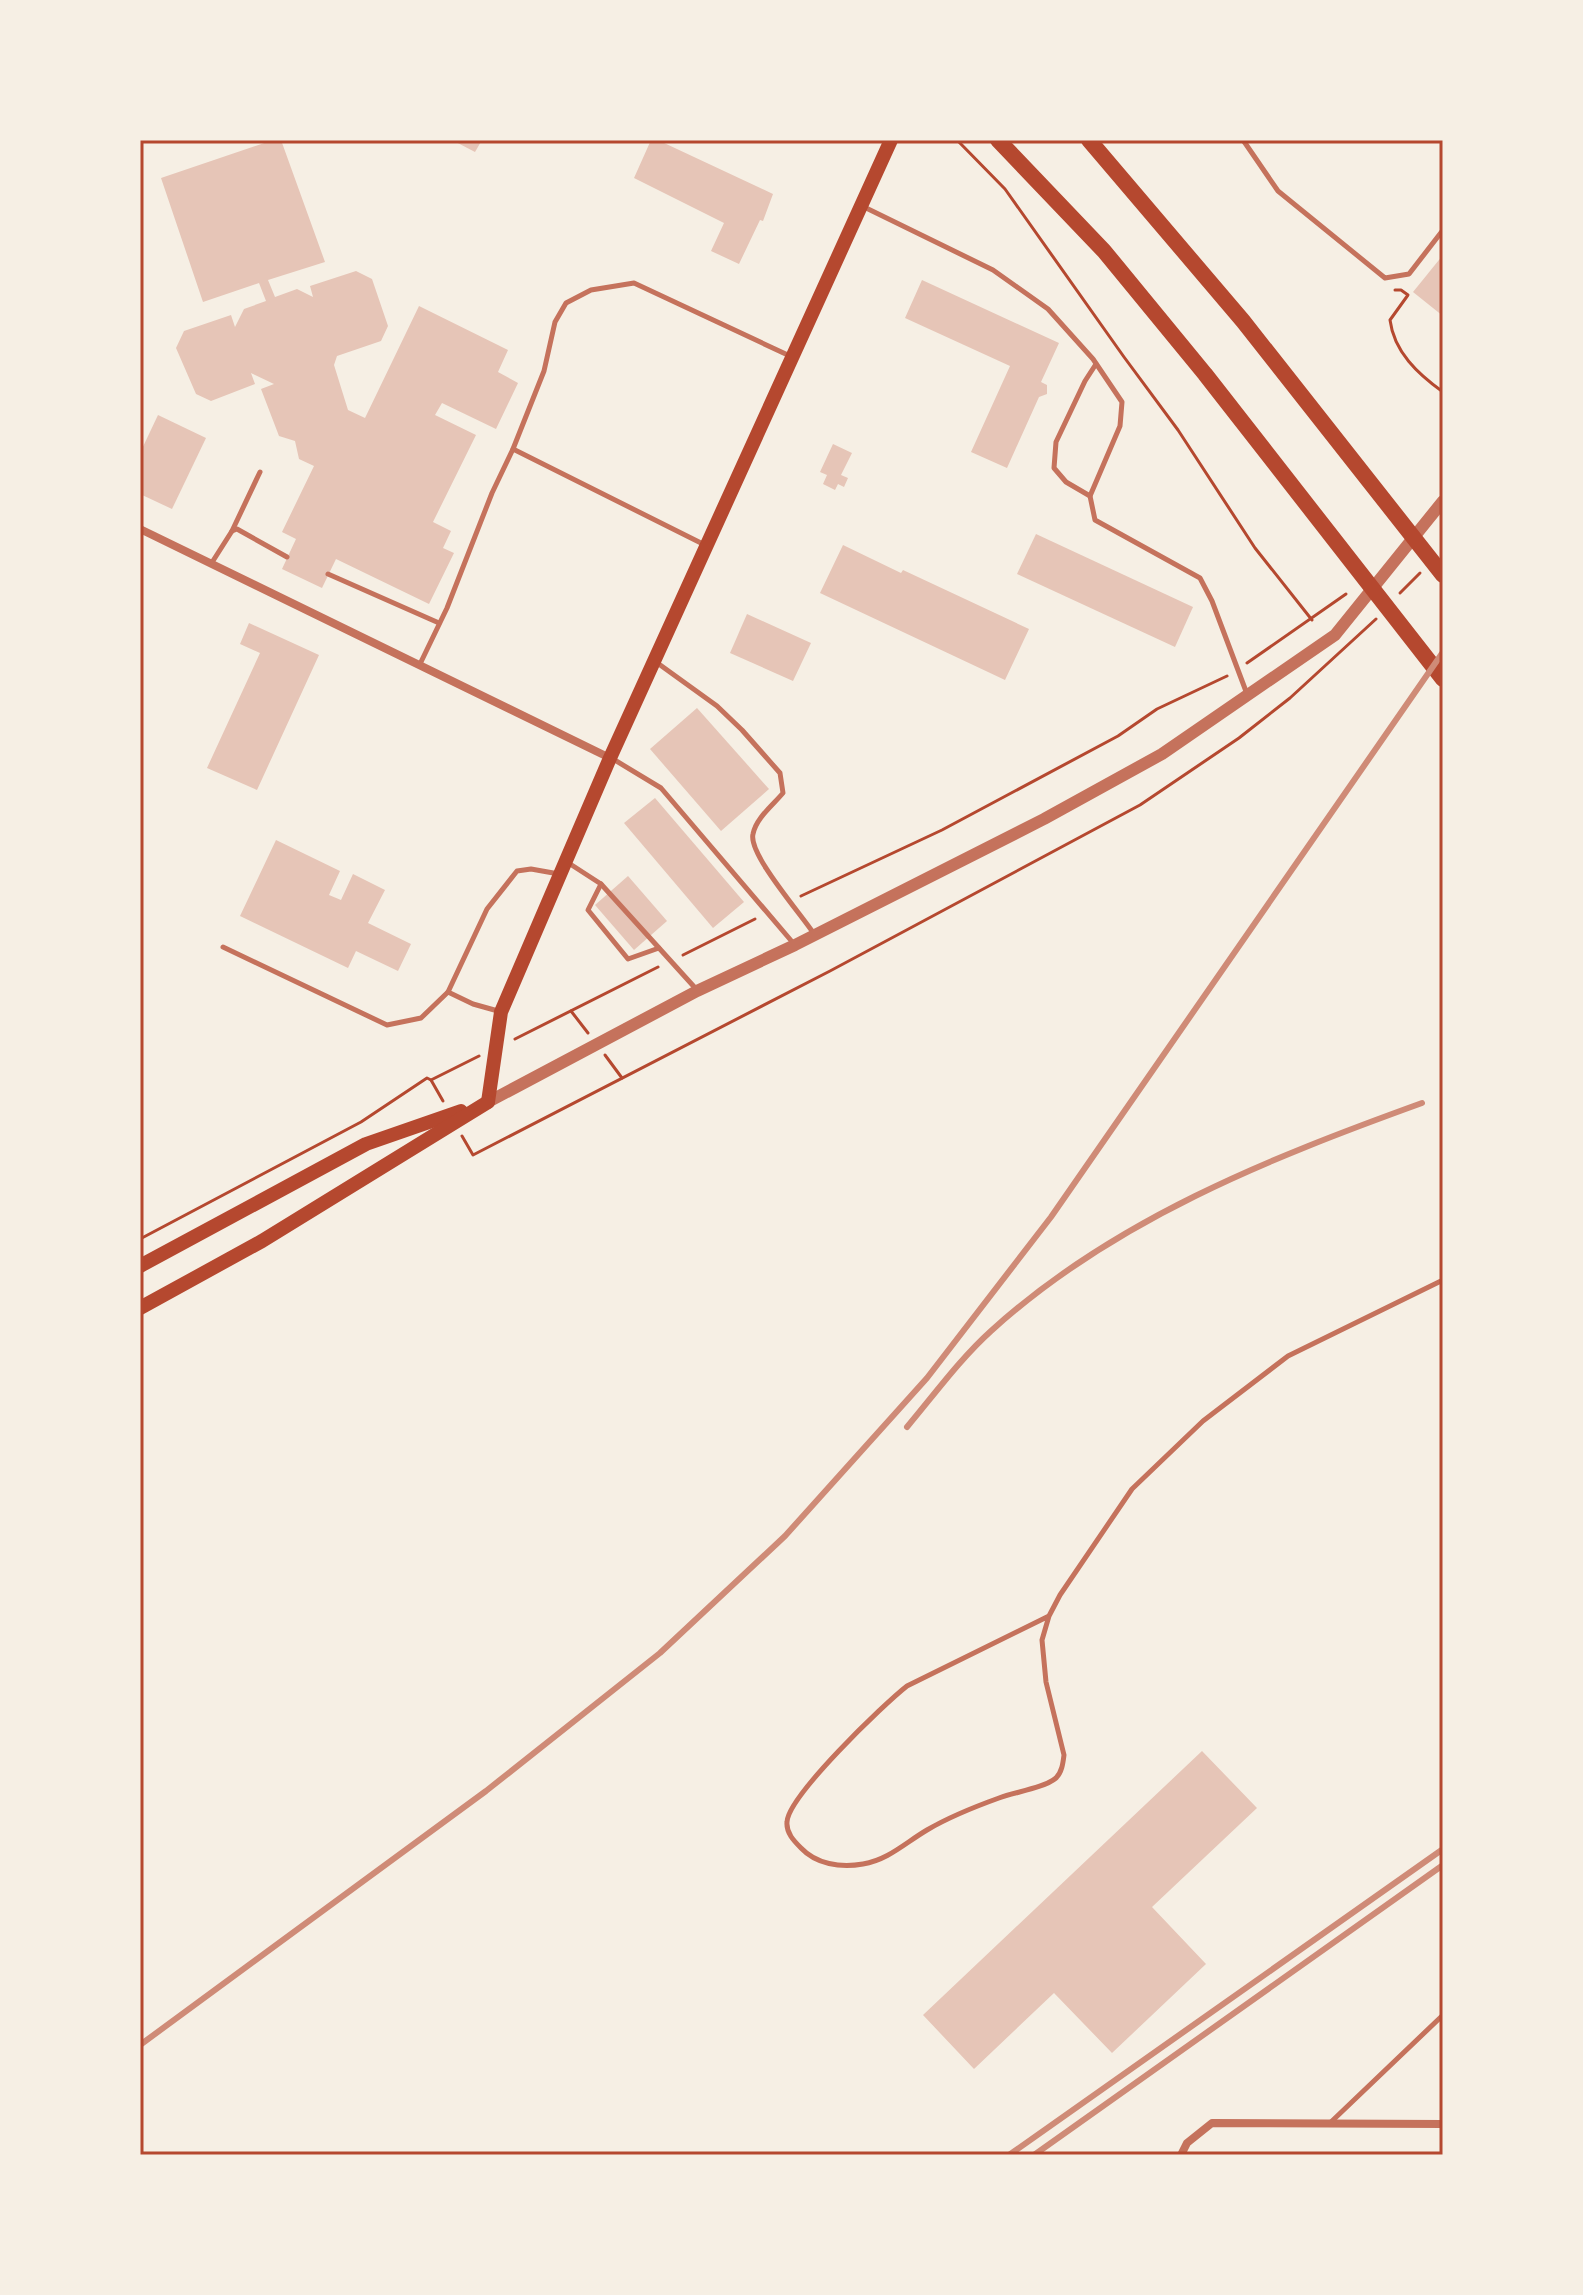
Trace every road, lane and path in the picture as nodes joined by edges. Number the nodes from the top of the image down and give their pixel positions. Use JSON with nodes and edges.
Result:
{"nodes":[{"id":1,"x":891,"y":140,"type":"edge"},
{"id":2,"x":957,"y":140,"type":"edge"},
{"id":3,"x":998,"y":140,"type":"edge"},
{"id":4,"x":1089,"y":140,"type":"edge"},
{"id":5,"x":1243,"y":140,"type":"edge"},
{"id":6,"x":861,"y":206,"type":"junction"},
{"id":7,"x":1443,"y":230,"type":"edge"},
{"id":8,"x":1388,"y":277,"type":"junction"},
{"id":9,"x":794,"y":358,"type":"junction"},
{"id":10,"x":1096,"y":364,"type":"junction"},
{"id":11,"x":1443,"y":392,"type":"edge"},
{"id":12,"x":513,"y":449,"type":"junction"},
{"id":13,"x":260,"y":472,"type":"dead end"},
{"id":14,"x":1090,"y":496,"type":"junction"},
{"id":15,"x":1443,"y":501,"type":"edge"},
{"id":16,"x":140,"y":529,"type":"edge"},
{"id":17,"x":232,"y":531,"type":"junction"},
{"id":18,"x":707,"y":546,"type":"junction"},
{"id":19,"x":287,"y":557,"type":"dead end"},
{"id":20,"x":211,"y":564,"type":"junction"},
{"id":21,"x":1426,"y":566,"type":"dead end"},
{"id":22,"x":328,"y":574,"type":"dead end"},
{"id":23,"x":1443,"y":575,"type":"edge"},
{"id":24,"x":1349,"y":592,"type":"dead end"},
{"id":25,"x":1396,"y":598,"type":"dead end"},
{"id":26,"x":1385,"y":610,"type":"dead end"},
{"id":27,"x":1312,"y":620,"type":"junction"},
{"id":28,"x":439,"y":623,"type":"junction"},
{"id":29,"x":655,"y":661,"type":"junction"},
{"id":30,"x":420,"y":664,"type":"junction"},
{"id":31,"x":1238,"y":669,"type":"junction"},
{"id":32,"x":1443,"y":679,"type":"edge"},
{"id":33,"x":1248,"y":697,"type":"junction"},
{"id":34,"x":610,"y":758,"type":"junction"},
{"id":35,"x":564,"y":868,"type":"junction"},
{"id":36,"x":601,"y":884,"type":"junction"},
{"id":37,"x":792,"y":901,"type":"junction"},
{"id":38,"x":768,"y":913,"type":"junction"},
{"id":39,"x":815,"y":935,"type":"junction"},
{"id":40,"x":795,"y":945,"type":"junction"},
{"id":41,"x":223,"y":947,"type":"dead end"},
{"id":42,"x":659,"y":948,"type":"junction"},
{"id":43,"x":670,"y":961,"type":"junction"},
{"id":44,"x":697,"y":991,"type":"junction"},
{"id":45,"x":448,"y":992,"type":"junction"},
{"id":46,"x":571,"y":1011,"type":"dead end"},
{"id":47,"x":501,"y":1012,"type":"junction"},
{"id":48,"x":431,"y":1080,"type":"dead end"},
{"id":49,"x":488,"y":1102,"type":"junction"},
{"id":50,"x":473,"y":1155,"type":"dead end"},
{"id":51,"x":140,"y":1239,"type":"edge"},
{"id":52,"x":140,"y":1266,"type":"edge"},
{"id":53,"x":1443,"y":1280,"type":"edge"},
{"id":54,"x":140,"y":1308,"type":"edge"},
{"id":55,"x":1049,"y":1616,"type":"junction"},
{"id":56,"x":1443,"y":2015,"type":"edge"},
{"id":57,"x":1443,"y":2124,"type":"edge"},
{"id":58,"x":1328,"y":2125,"type":"junction"},
{"id":59,"x":1181,"y":2155,"type":"edge"}],
"edges":[{"from":1,"to":6,"type":"main road"},
{"from":2,"to":27,"type":"path"},
{"from":3,"to":32,"type":"highway"},
{"from":4,"to":23,"type":"highway"},
{"from":5,"to":8,"type":"lane"},
{"from":6,"to":9,"type":"main road"},
{"from":6,"to":10,"type":"lane"},
{"from":7,"to":8,"type":"lane"},
{"from":8,"to":11,"type":"path"},
{"from":9,"to":12,"type":"lane"},
{"from":9,"to":18,"type":"main road"},
{"from":10,"to":14,"type":"lane"},
{"from":10,"to":14,"type":"lane"},
{"from":12,"to":18,"type":"lane"},
{"from":12,"to":28,"type":"lane"},
{"from":13,"to":17,"type":"lane"},
{"from":14,"to":31,"type":"lane"},
{"from":15,"to":33,"type":"street"},
{"from":16,"to":20,"type":"street"},
{"from":17,"to":19,"type":"lane"},
{"from":17,"to":20,"type":"lane"},
{"from":18,"to":29,"type":"main road"},
{"from":20,"to":30,"type":"street"},
{"from":21,"to":25,"type":"path"},
{"from":22,"to":28,"type":"lane"},
{"from":24,"to":27,"type":"path"},
{"from":26,"to":50,"type":"path"},
{"from":27,"to":31,"type":"path"},
{"from":28,"to":30,"type":"lane"},
{"from":29,"to":34,"type":"main road"},
{"from":29,"to":37,"type":"lane"},
{"from":30,"to":34,"type":"street"},
{"from":31,"to":33,"type":"lane"},
{"from":31,"to":37,"type":"path"},
{"from":33,"to":39,"type":"street"},
{"from":34,"to":35,"type":"main road"},
{"from":34,"to":38,"type":"lane"},
{"from":35,"to":36,"type":"lane"},
{"from":35,"to":45,"type":"lane"},
{"from":35,"to":47,"type":"main road"},
{"from":36,"to":42,"type":"lane"},
{"from":36,"to":42,"type":"lane"},
{"from":37,"to":39,"type":"lane"},
{"from":38,"to":40,"type":"lane"},
{"from":38,"to":43,"type":"path"},
{"from":39,"to":40,"type":"street"},
{"from":40,"to":44,"type":"street"},
{"from":41,"to":45,"type":"lane"},
{"from":42,"to":43,"type":"lane"},
{"from":43,"to":44,"type":"lane"},
{"from":43,"to":46,"type":"path"},
{"from":44,"to":49,"type":"street"},
{"from":45,"to":47,"type":"lane"},
{"from":47,"to":49,"type":"main road"},
{"from":48,"to":51,"type":"path"},
{"from":49,"to":52,"type":"main road"},
{"from":49,"to":54,"type":"main road"},
{"from":53,"to":55,"type":"lane"},
{"from":55,"to":55,"type":"lane"},
{"from":56,"to":58,"type":"lane"},
{"from":57,"to":58,"type":"street"},
{"from":58,"to":59,"type":"street"}]}
